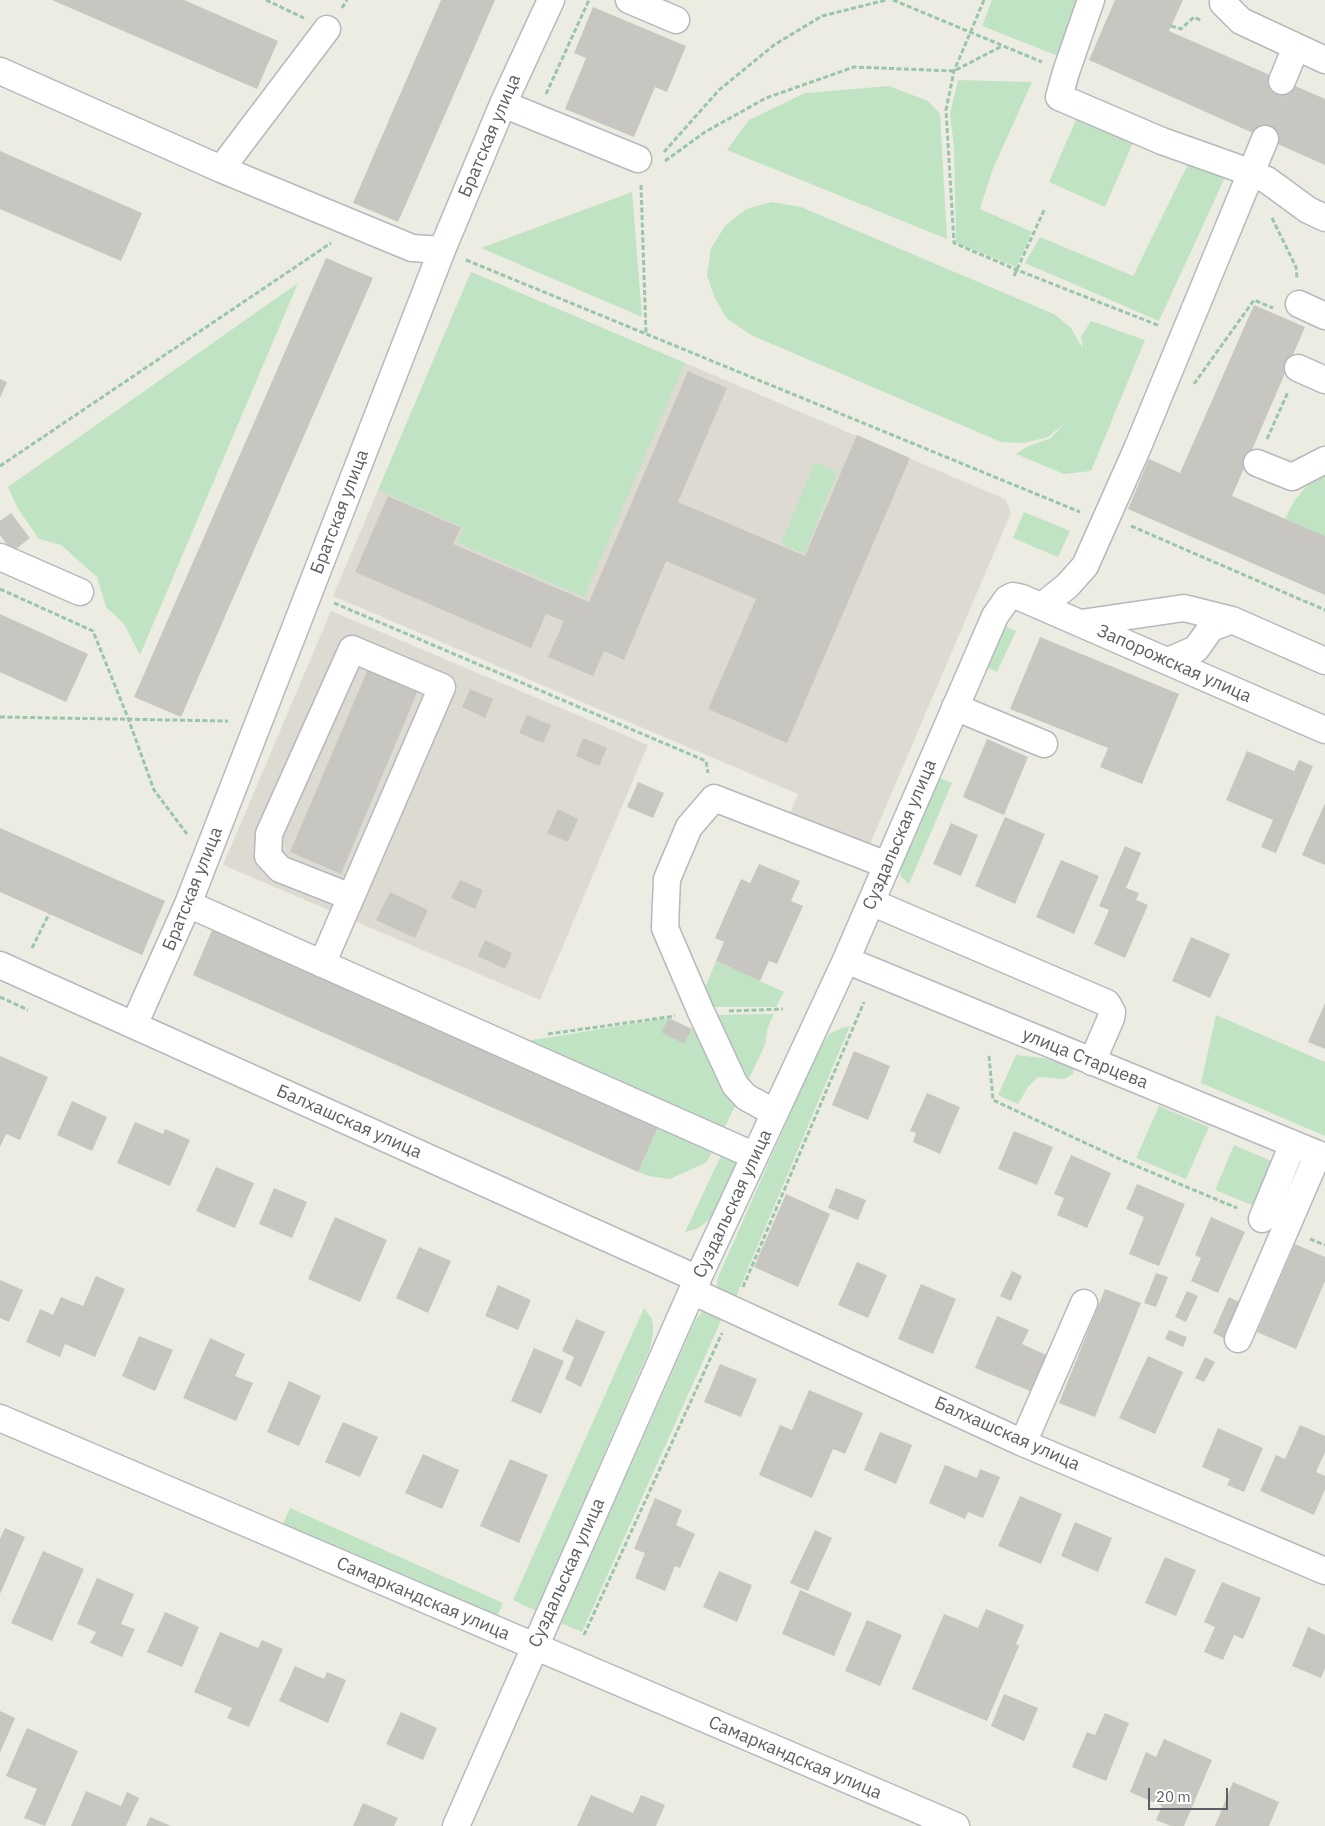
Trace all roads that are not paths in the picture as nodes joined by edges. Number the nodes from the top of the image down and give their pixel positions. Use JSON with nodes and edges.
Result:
{"nodes":[{"id":1,"x":551,"y":0,"type":"edge"},
{"id":2,"x":629,"y":0,"type":"edge"},
{"id":3,"x":1091,"y":0,"type":"edge"},
{"id":4,"x":1223,"y":0,"type":"edge"},
{"id":5,"x":676,"y":20,"type":"dead end"},
{"id":6,"x":327,"y":28,"type":"road end"},
{"id":7,"x":1296,"y":47,"type":"junction"},
{"id":8,"x":1325,"y":60,"type":"edge"},
{"id":9,"x":0,"y":71,"type":"edge"},
{"id":10,"x":1282,"y":80,"type":"tunnel mouth"},
{"id":11,"x":503,"y":104,"type":"junction"},
{"id":12,"x":1265,"y":139,"type":"tunnel mouth"},
{"id":13,"x":649,"y":158,"type":"road end"},
{"id":14,"x":221,"y":169,"type":"junction"},
{"id":15,"x":1259,"y":177,"type":"junction"},
{"id":16,"x":1325,"y":218,"type":"edge"},
{"id":17,"x":442,"y":250,"type":"junction"},
{"id":18,"x":1290,"y":308,"type":"road end"},
{"id":19,"x":1325,"y":316,"type":"edge"},
{"id":20,"x":1298,"y":368,"type":"road end"},
{"id":21,"x":1325,"y":380,"type":"edge"},
{"id":22,"x":1325,"y":460,"type":"edge"},
{"id":23,"x":1257,"y":463,"type":"road end"},
{"id":24,"x":2,"y":555,"type":"edge"},
{"id":25,"x":80,"y":592,"type":"dead end"},
{"id":26,"x":1032,"y":602,"type":"junction"},
{"id":27,"x":1232,"y":620,"type":"junction"},
{"id":28,"x":1080,"y":623,"type":"junction"},
{"id":29,"x":1168,"y":661,"type":"junction"},
{"id":30,"x":1325,"y":661,"type":"edge"},
{"id":31,"x":956,"y":707,"type":"junction"},
{"id":32,"x":1325,"y":730,"type":"edge"},
{"id":33,"x":1044,"y":744,"type":"dead end"},
{"id":34,"x":887,"y":865,"type":"junction"},
{"id":35,"x":351,"y":897,"type":"junction"},
{"id":36,"x":871,"y":902,"type":"junction"},
{"id":37,"x":188,"y":904,"type":"junction"},
{"id":38,"x":846,"y":960,"type":"junction"},
{"id":39,"x":322,"y":964,"type":"junction"},
{"id":40,"x":0,"y":965,"type":"edge"},
{"id":41,"x":134,"y":1026,"type":"junction"},
{"id":42,"x":1092,"y":1062,"type":"junction"},
{"id":43,"x":775,"y":1113,"type":"junction"},
{"id":44,"x":1294,"y":1144,"type":"junction"},
{"id":45,"x":755,"y":1156,"type":"junction"},
{"id":46,"x":1321,"y":1156,"type":"edge"},
{"id":47,"x":1274,"y":1224,"type":"junction"},
{"id":48,"x":695,"y":1285,"type":"junction"},
{"id":49,"x":1084,"y":1304,"type":"dead end"},
{"id":50,"x":1238,"y":1339,"type":"dead end"},
{"id":51,"x":0,"y":1418,"type":"edge"},
{"id":52,"x":1023,"y":1443,"type":"junction"},
{"id":53,"x":1325,"y":1571,"type":"edge"},
{"id":54,"x":534,"y":1646,"type":"junction"},
{"id":55,"x":456,"y":1826,"type":"edge"},
{"id":56,"x":956,"y":1826,"type":"edge"}],
"edges":[{"from":1,"to":11,"type":"street","name":"Братская улица"},
{"from":2,"to":5,"type":"street"},
{"from":3,"to":15,"type":"street"},
{"from":4,"to":7,"type":"street"},
{"from":6,"to":14,"type":"street"},
{"from":7,"to":8,"type":"street"},
{"from":7,"to":10,"type":"street"},
{"from":9,"to":14,"type":"street"},
{"from":11,"to":13,"type":"street"},
{"from":11,"to":17,"type":"street","name":"Братская улица"},
{"from":12,"to":15,"type":"street"},
{"from":14,"to":17,"type":"street"},
{"from":15,"to":16,"type":"street"},
{"from":15,"to":26,"type":"street"},
{"from":17,"to":37,"type":"street","name":"Братская улица"},
{"from":18,"to":19,"type":"street"},
{"from":20,"to":21,"type":"street"},
{"from":22,"to":23,"type":"street"},
{"from":24,"to":25,"type":"street"},
{"from":26,"to":28,"type":"street","name":"Запорожская улица"},
{"from":26,"to":31,"type":"street","name":"Суздальская улица"},
{"from":27,"to":28,"type":"street"},
{"from":27,"to":29,"type":"street"},
{"from":27,"to":30,"type":"street"},
{"from":28,"to":29,"type":"street","name":"Запорожская улица"},
{"from":29,"to":32,"type":"street","name":"Запорожская улица"},
{"from":31,"to":33,"type":"street"},
{"from":31,"to":34,"type":"street","name":"Суздальская улица"},
{"from":34,"to":36,"type":"street","name":"Суздальская улица"},
{"from":34,"to":43,"type":"street"},
{"from":35,"to":35,"type":"street"},
{"from":35,"to":39,"type":"street"},
{"from":36,"to":38,"type":"street","name":"Суздальская улица"},
{"from":36,"to":42,"type":"street"},
{"from":37,"to":39,"type":"street"},
{"from":37,"to":41,"type":"street","name":"Братская улица"},
{"from":38,"to":42,"type":"street","name":"улица Старцева"},
{"from":38,"to":43,"type":"street","name":"Суздальская улица"},
{"from":39,"to":45,"type":"street"},
{"from":40,"to":41,"type":"street","name":"Балхашская улица"},
{"from":41,"to":48,"type":"street","name":"Балхашская улица"},
{"from":42,"to":44,"type":"street","name":"улица Старцева"},
{"from":43,"to":45,"type":"street","name":"Суздальская улица"},
{"from":44,"to":46,"type":"street","name":"улица Старцева"},
{"from":44,"to":47,"type":"street"},
{"from":45,"to":48,"type":"street","name":"Суздальская улица"},
{"from":46,"to":47,"type":"street"},
{"from":47,"to":50,"type":"street"},
{"from":48,"to":52,"type":"street","name":"Балхашская улица"},
{"from":48,"to":54,"type":"street","name":"Суздальская улица"},
{"from":49,"to":52,"type":"street"},
{"from":51,"to":54,"type":"street","name":"Самаркандская улица"},
{"from":52,"to":53,"type":"street","name":"Балхашская улица"},
{"from":54,"to":55,"type":"street","name":"Суздальская улица"},
{"from":54,"to":56,"type":"street","name":"Самаркандская улица"}]}
